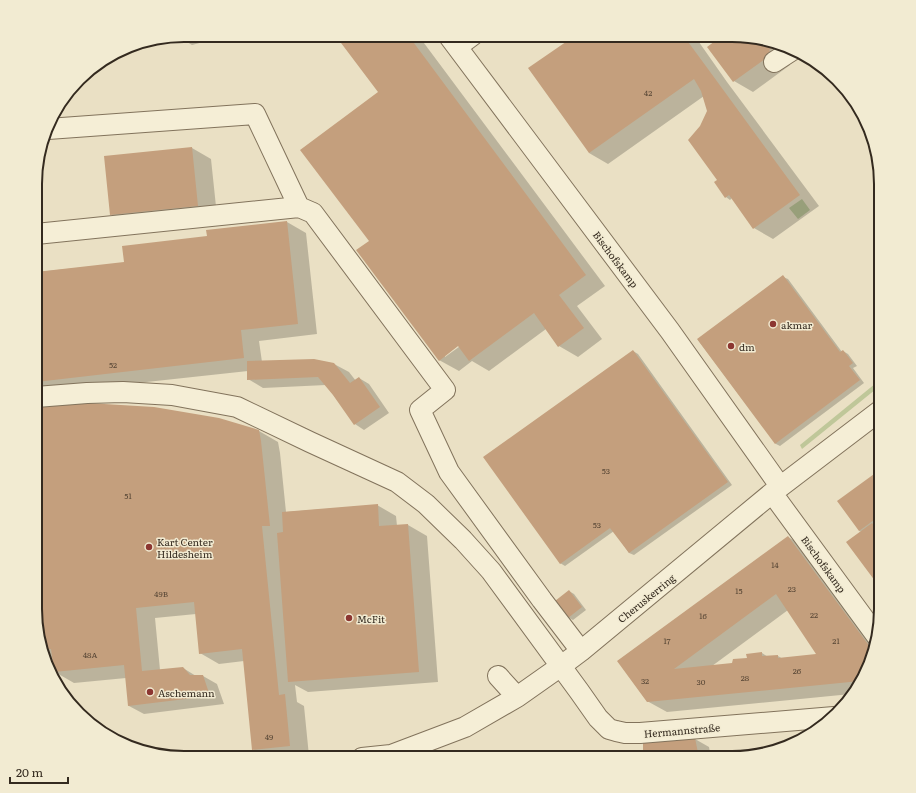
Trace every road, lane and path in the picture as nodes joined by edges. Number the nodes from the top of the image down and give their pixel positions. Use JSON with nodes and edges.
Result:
{"nodes":[{"id":1,"x":454,"y":42,"type":"edge"},
{"id":2,"x":787,"y":53,"type":"edge"},
{"id":3,"x":774,"y":62,"type":"dead end"},
{"id":4,"x":54,"y":129,"type":"edge"},
{"id":5,"x":299,"y":208,"type":"junction"},
{"id":6,"x":42,"y":233,"type":"edge"},
{"id":7,"x":42,"y":397,"type":"edge"},
{"id":8,"x":874,"y":415,"type":"edge"},
{"id":9,"x":776,"y":490,"type":"junction"},
{"id":10,"x":873,"y":630,"type":"edge"},
{"id":11,"x":581,"y":651,"type":"junction"},
{"id":12,"x":561,"y":666,"type":"junction"},
{"id":13,"x":498,"y":676,"type":"dead end"},
{"id":14,"x":517,"y":697,"type":"junction"},
{"id":15,"x":824,"y":718,"type":"edge"},
{"id":16,"x":402,"y":751,"type":"edge"}],
"edges":[{"from":1,"to":9,"type":"street","name":"Bischofskamp"},
{"from":2,"to":3,"type":"street"},
{"from":4,"to":5,"type":"street"},
{"from":5,"to":6,"type":"street"},
{"from":5,"to":11,"type":"street"},
{"from":7,"to":12,"type":"street","name":"Hermannstraße"},
{"from":8,"to":9,"type":"street","name":"Cheruskerring"},
{"from":9,"to":10,"type":"street","name":"Bischofskamp"},
{"from":9,"to":11,"type":"street","name":"Cheruskerring"},
{"from":11,"to":12,"type":"street","name":"Cheruskerring"},
{"from":12,"to":14,"type":"street","name":"Cheruskerring"},
{"from":12,"to":15,"type":"street","name":"Hermannstraße"},
{"from":13,"to":14,"type":"street"},
{"from":14,"to":16,"type":"street","name":"Cheruskerring"}]}
